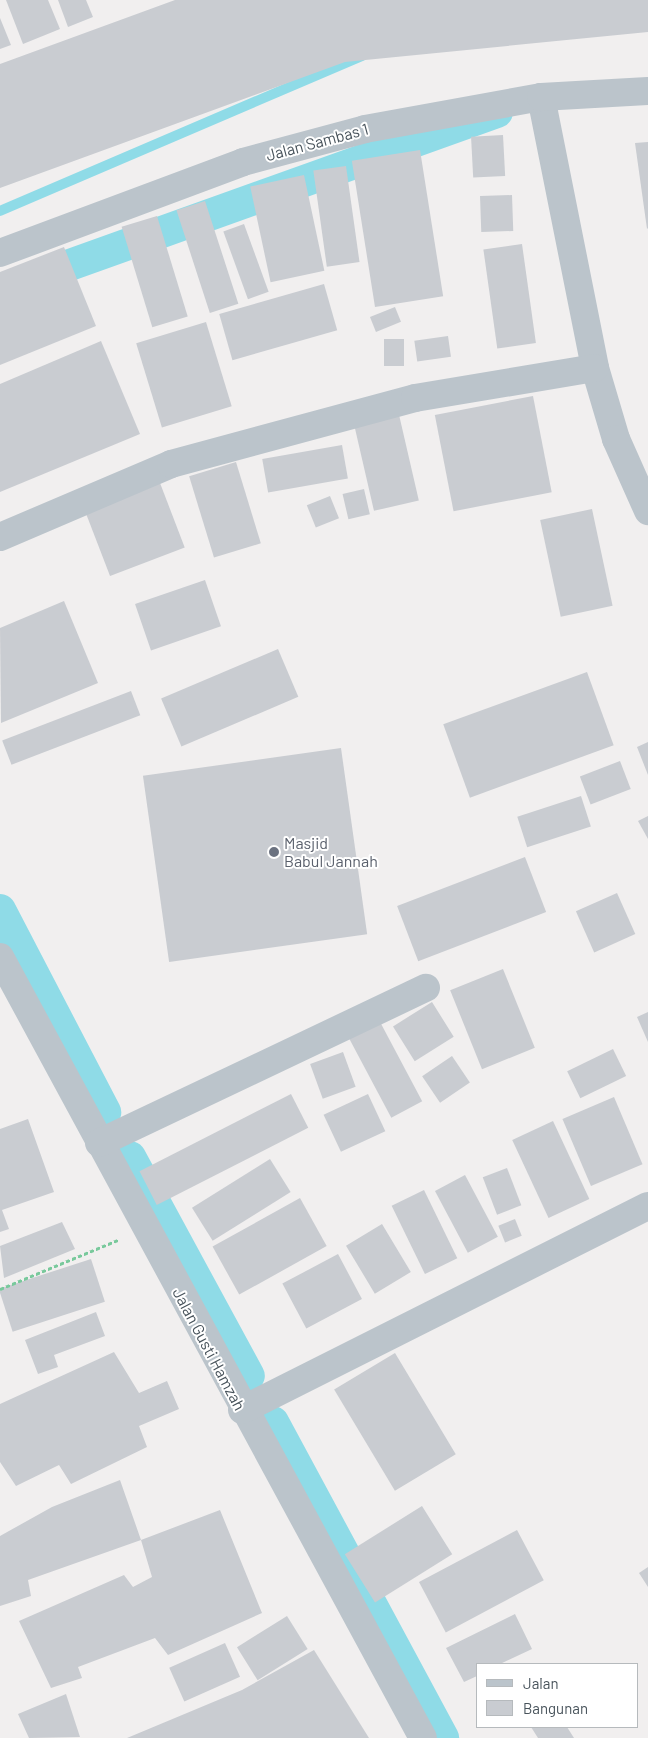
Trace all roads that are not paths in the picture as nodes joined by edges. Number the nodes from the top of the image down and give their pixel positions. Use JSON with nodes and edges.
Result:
{"nodes":[{"id":1,"x":648,"y":91,"type":"edge"},
{"id":2,"x":541,"y":97,"type":"junction"},
{"id":3,"x":0,"y":253,"type":"edge"},
{"id":4,"x":595,"y":368,"type":"junction"},
{"id":5,"x":648,"y":511,"type":"edge"},
{"id":6,"x":0,"y":537,"type":"edge"},
{"id":7,"x":0,"y":957,"type":"edge"},
{"id":8,"x":426,"y":988,"type":"dead end"},
{"id":9,"x":99,"y":1143,"type":"junction"},
{"id":10,"x":648,"y":1206,"type":"edge"},
{"id":11,"x":242,"y":1410,"type":"junction"},
{"id":12,"x":423,"y":1738,"type":"edge"}],
"edges":[{"from":1,"to":2,"type":"street","name":"Jalan Sambas 1"},
{"from":2,"to":3,"type":"street","name":"Jalan Sambas 1"},
{"from":2,"to":4,"type":"street"},
{"from":4,"to":5,"type":"street"},
{"from":4,"to":6,"type":"street"},
{"from":7,"to":9,"type":"street","name":"Jalan Gusti Hamzah"},
{"from":8,"to":9,"type":"street"},
{"from":9,"to":11,"type":"street","name":"Jalan Gusti Hamzah"},
{"from":10,"to":11,"type":"street"},
{"from":11,"to":12,"type":"street","name":"Jalan Gusti Hamzah"}]}
